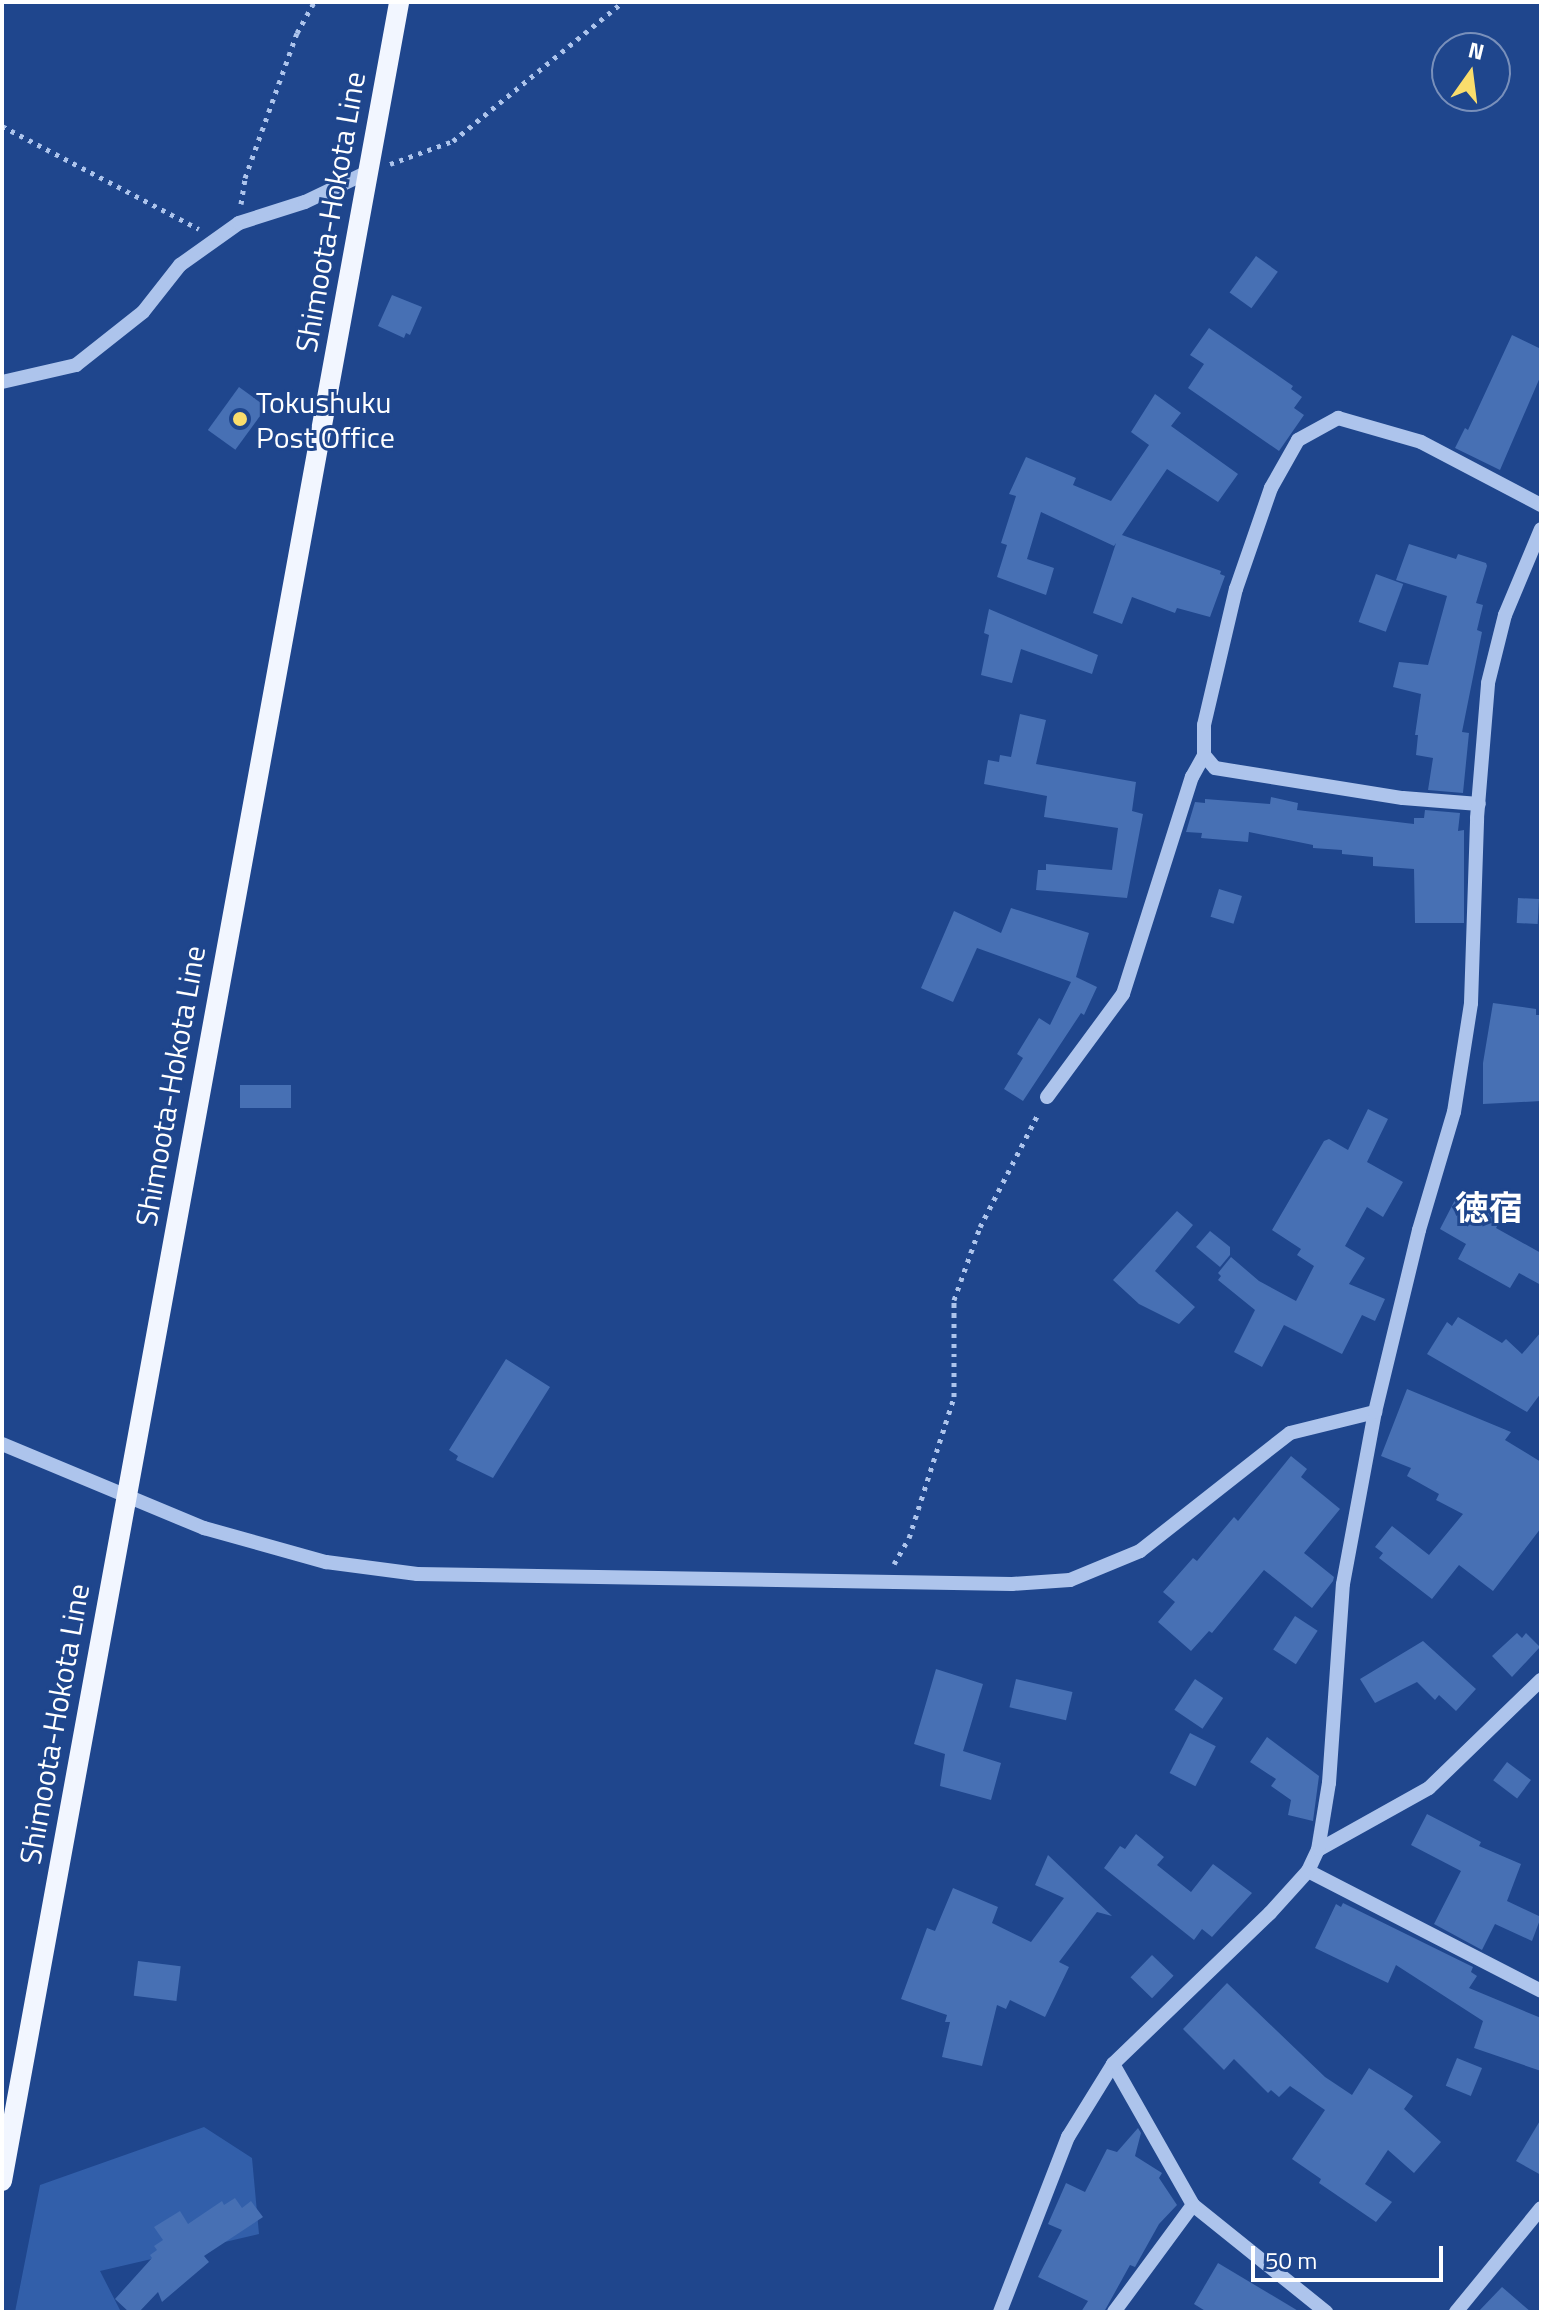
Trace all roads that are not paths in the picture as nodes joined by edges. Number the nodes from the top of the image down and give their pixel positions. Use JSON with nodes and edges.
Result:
{"nodes":[{"id":1,"x":399,"y":2,"type":"edge"},
{"id":2,"x":368,"y":172,"type":"junction"},
{"id":3,"x":2,"y":382,"type":"edge"},
{"id":4,"x":1541,"y":505,"type":"edge"},
{"id":5,"x":1541,"y":529,"type":"edge"},
{"id":6,"x":1204,"y":755,"type":"junction"},
{"id":7,"x":1479,"y":804,"type":"junction"},
{"id":8,"x":1047,"y":1097,"type":"road end"},
{"id":9,"x":1375,"y":1412,"type":"junction"},
{"id":10,"x":2,"y":1444,"type":"edge"},
{"id":11,"x":126,"y":1495,"type":"junction"},
{"id":12,"x":1541,"y":1680,"type":"edge"},
{"id":13,"x":1318,"y":1850,"type":"junction"},
{"id":14,"x":1308,"y":1871,"type":"junction"},
{"id":15,"x":1541,"y":1991,"type":"edge"},
{"id":16,"x":1113,"y":2064,"type":"junction"},
{"id":17,"x":2,"y":2181,"type":"edge"},
{"id":18,"x":1193,"y":2205,"type":"junction"},
{"id":19,"x":1541,"y":2208,"type":"edge"},
{"id":20,"x":1000,"y":2312,"type":"edge"},
{"id":21,"x":1114,"y":2312,"type":"edge"},
{"id":22,"x":1326,"y":2312,"type":"edge"},
{"id":23,"x":1456,"y":2312,"type":"edge"}],
"edges":[{"from":1,"to":2,"type":"main road","name":"Shimoota-Hokota Line"},
{"from":2,"to":3,"type":"street"},
{"from":2,"to":11,"type":"main road","name":"Shimoota-Hokota Line"},
{"from":4,"to":6,"type":"street"},
{"from":5,"to":7,"type":"street"},
{"from":6,"to":7,"type":"street"},
{"from":6,"to":8,"type":"street"},
{"from":7,"to":9,"type":"street"},
{"from":9,"to":11,"type":"street"},
{"from":9,"to":13,"type":"street"},
{"from":10,"to":11,"type":"street"},
{"from":11,"to":17,"type":"main road","name":"Shimoota-Hokota Line"},
{"from":12,"to":13,"type":"street"},
{"from":13,"to":14,"type":"street"},
{"from":14,"to":15,"type":"street"},
{"from":14,"to":16,"type":"street"},
{"from":16,"to":18,"type":"street"},
{"from":16,"to":20,"type":"street"},
{"from":18,"to":21,"type":"street"},
{"from":18,"to":22,"type":"street"},
{"from":19,"to":23,"type":"street"}]}
